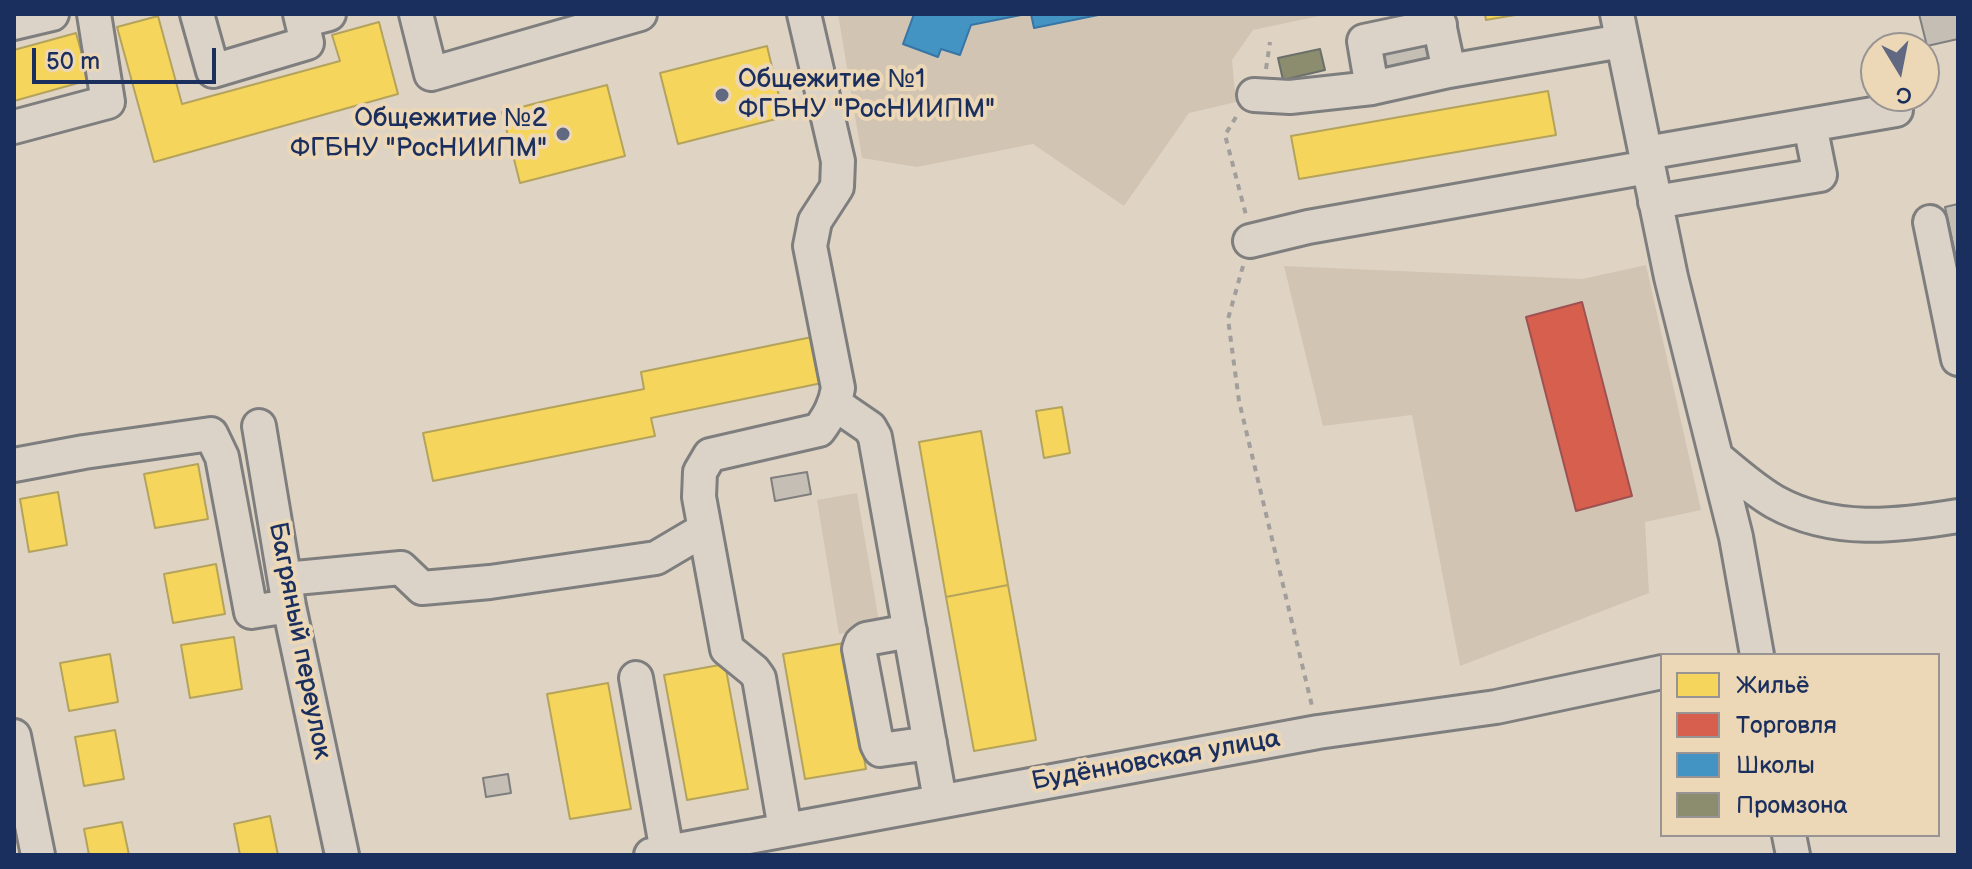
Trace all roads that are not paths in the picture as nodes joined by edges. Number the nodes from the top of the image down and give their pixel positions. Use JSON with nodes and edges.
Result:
{"nodes":[{"id":1,"x":52,"y":14,"type":"edge"},
{"id":2,"x":94,"y":14,"type":"edge"},
{"id":3,"x":197,"y":14,"type":"edge"},
{"id":4,"x":416,"y":14,"type":"edge"},
{"id":5,"x":640,"y":14,"type":"edge"},
{"id":6,"x":804,"y":14,"type":"edge"},
{"id":7,"x":310,"y":16,"type":"edge"},
{"id":8,"x":1439,"y":20,"type":"edge"},
{"id":9,"x":14,"y":23,"type":"edge"},
{"id":10,"x":1619,"y":27,"type":"edge"},
{"id":11,"x":1449,"y":71,"type":"junction"},
{"id":12,"x":1372,"y":88,"type":"junction"},
{"id":13,"x":1254,"y":95,"type":"road end"},
{"id":14,"x":1885,"y":112,"type":"edge"},
{"id":15,"x":1810,"y":125,"type":"junction"},
{"id":16,"x":14,"y":127,"type":"edge"},
{"id":17,"x":1647,"y":160,"type":"junction"},
{"id":18,"x":1655,"y":202,"type":"junction"},
{"id":19,"x":1930,"y":222,"type":"dead end"},
{"id":20,"x":1250,"y":241,"type":"road end"},
{"id":21,"x":1958,"y":359,"type":"edge"},
{"id":22,"x":835,"y":404,"type":"junction"},
{"id":23,"x":259,"y":426,"type":"dead end"},
{"id":24,"x":1716,"y":457,"type":"junction"},
{"id":25,"x":14,"y":465,"type":"edge"},
{"id":26,"x":1958,"y":516,"type":"edge"},
{"id":27,"x":705,"y":529,"type":"junction"},
{"id":28,"x":287,"y":592,"type":"junction"},
{"id":29,"x":910,"y":631,"type":"junction"},
{"id":30,"x":1751,"y":653,"type":"edge"},
{"id":31,"x":1660,"y":672,"type":"edge"},
{"id":32,"x":636,"y":678,"type":"dead end"},
{"id":33,"x":14,"y":736,"type":"edge"},
{"id":34,"x":930,"y":743,"type":"junction"},
{"id":35,"x":940,"y":800,"type":"junction"},
{"id":36,"x":785,"y":829,"type":"junction"},
{"id":37,"x":659,"y":853,"type":"edge"},
{"id":38,"x":38,"y":855,"type":"edge"},
{"id":39,"x":342,"y":855,"type":"edge"}],
"edges":[{"from":1,"to":9,"type":"street"},
{"from":2,"to":16,"type":"street"},
{"from":3,"to":7,"type":"street"},
{"from":4,"to":5,"type":"street"},
{"from":6,"to":22,"type":"street"},
{"from":8,"to":11,"type":"street"},
{"from":8,"to":12,"type":"street"},
{"from":10,"to":11,"type":"street"},
{"from":10,"to":17,"type":"street"},
{"from":11,"to":12,"type":"street"},
{"from":12,"to":13,"type":"street"},
{"from":14,"to":15,"type":"street"},
{"from":15,"to":17,"type":"street"},
{"from":15,"to":18,"type":"street"},
{"from":17,"to":18,"type":"street"},
{"from":17,"to":20,"type":"street"},
{"from":18,"to":24,"type":"street"},
{"from":19,"to":21,"type":"street"},
{"from":22,"to":27,"type":"street"},
{"from":22,"to":29,"type":"street"},
{"from":23,"to":28,"type":"street","name":"Багряный переулок"},
{"from":24,"to":26,"type":"street"},
{"from":24,"to":30,"type":"street"},
{"from":25,"to":28,"type":"street"},
{"from":27,"to":28,"type":"street"},
{"from":27,"to":36,"type":"street"},
{"from":28,"to":39,"type":"street","name":"Багряный переулок"},
{"from":29,"to":34,"type":"street"},
{"from":29,"to":34,"type":"street"},
{"from":31,"to":35,"type":"street","name":"Будённовская улица"},
{"from":32,"to":37,"type":"street"},
{"from":33,"to":38,"type":"street"},
{"from":34,"to":35,"type":"street"},
{"from":35,"to":36,"type":"street","name":"Будённовская улица"},
{"from":36,"to":37,"type":"street","name":"Будённовская улица"}]}
